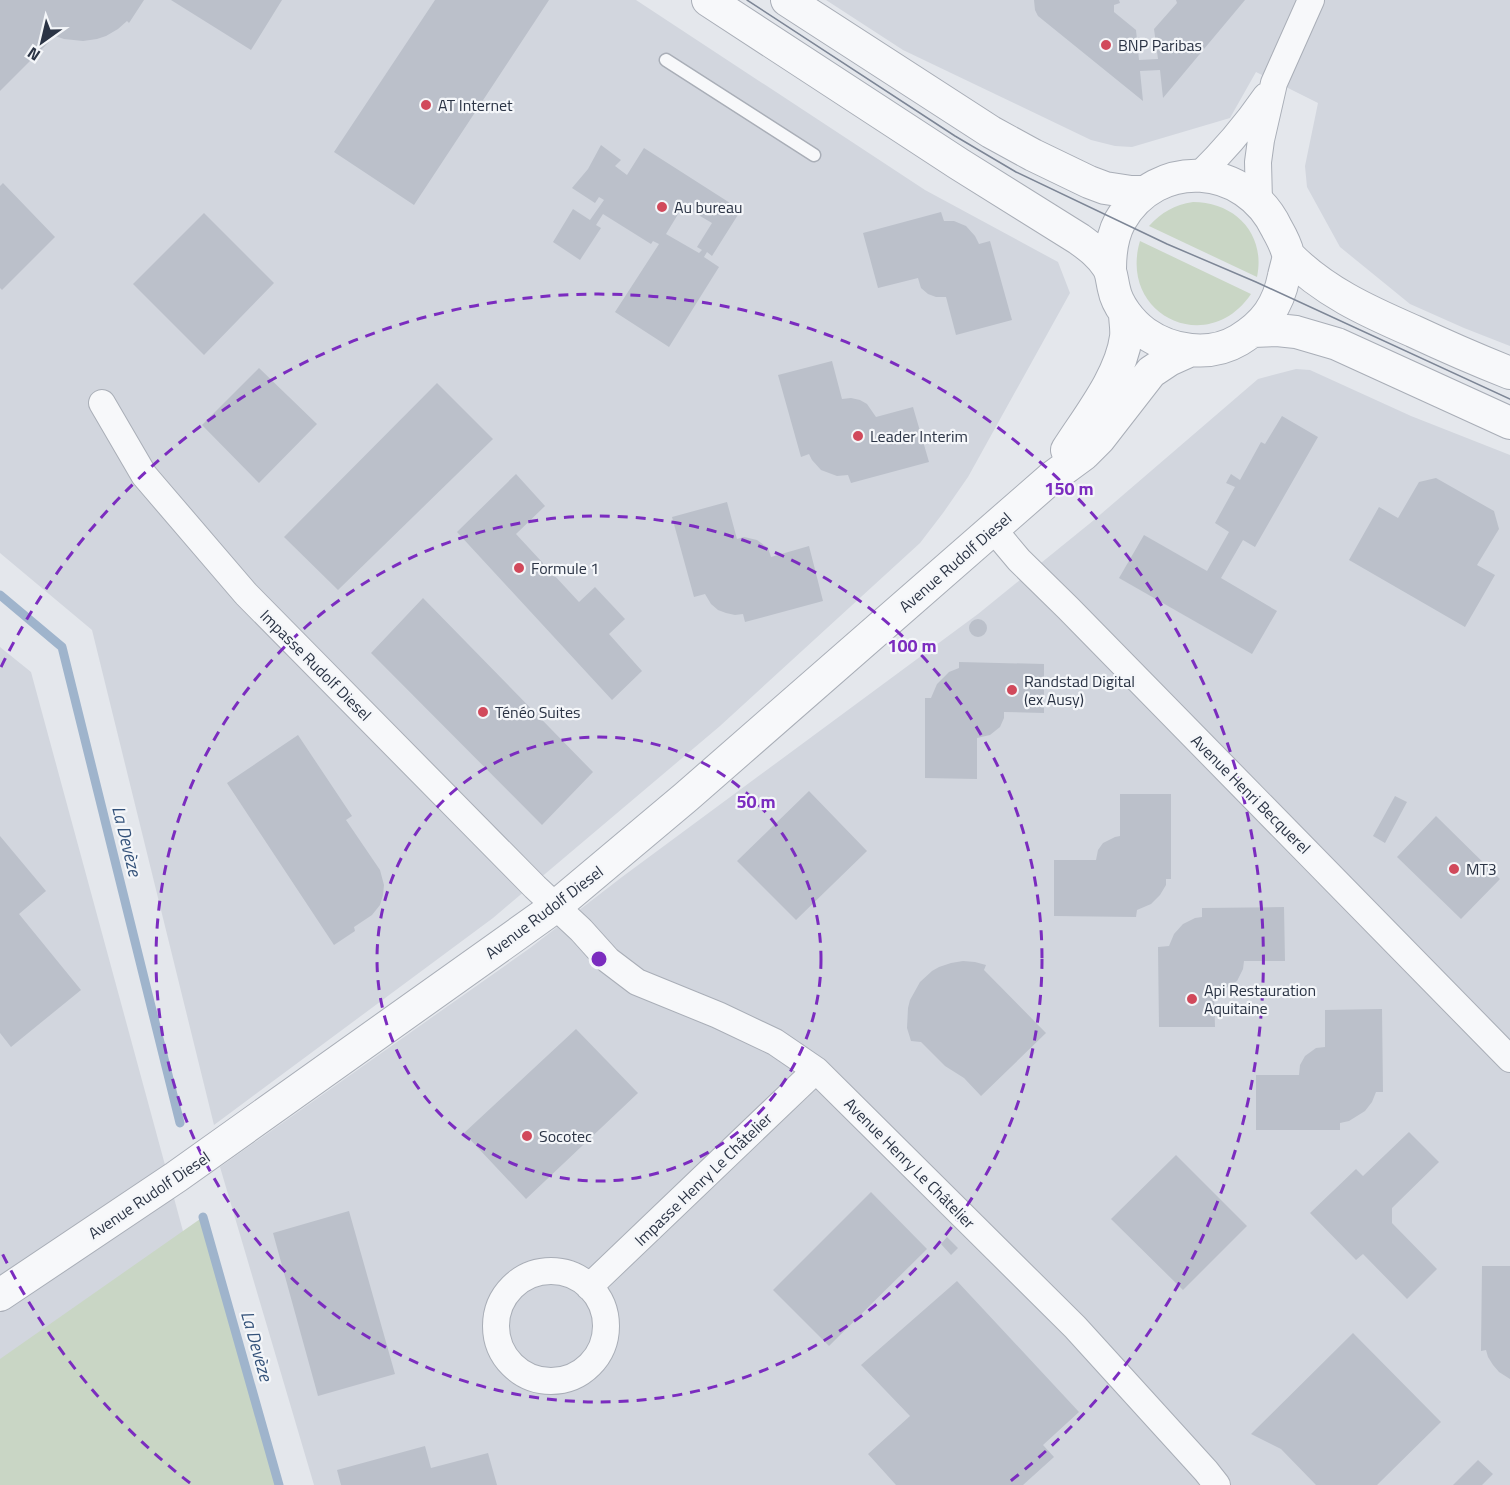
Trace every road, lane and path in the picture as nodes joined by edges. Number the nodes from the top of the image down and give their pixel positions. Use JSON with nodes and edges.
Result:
{"nodes":[{"id":1,"x":708,"y":0,"type":"edge"},
{"id":2,"x":787,"y":0,"type":"edge"},
{"id":3,"x":1311,"y":0,"type":"edge"},
{"id":4,"x":666,"y":60,"type":"dead end"},
{"id":5,"x":1274,"y":83,"type":"junction"},
{"id":6,"x":814,"y":155,"type":"dead end"},
{"id":7,"x":1198,"y":176,"type":"junction"},
{"id":8,"x":1145,"y":192,"type":"junction"},
{"id":9,"x":1259,"y":201,"type":"junction"},
{"id":10,"x":1288,"y":255,"type":"junction"},
{"id":11,"x":1110,"y":269,"type":"junction"},
{"id":12,"x":1125,"y":313,"type":"junction"},
{"id":13,"x":1253,"y":331,"type":"junction"},
{"id":14,"x":1189,"y":351,"type":"junction"},
{"id":15,"x":1510,"y":373,"type":"edge"},
{"id":16,"x":102,"y":403,"type":"dead end"},
{"id":17,"x":1510,"y":423,"type":"edge"},
{"id":18,"x":1050,"y":479,"type":"junction"},
{"id":19,"x":993,"y":529,"type":"junction"},
{"id":20,"x":555,"y":907,"type":"junction"},
{"id":21,"x":1510,"y":1059,"type":"edge"},
{"id":22,"x":816,"y":1070,"type":"junction"},
{"id":23,"x":589,"y":1287,"type":"junction"},
{"id":24,"x":0,"y":1295,"type":"edge"},
{"id":25,"x":1217,"y":1485,"type":"edge"}],
"edges":[{"from":1,"to":11,"type":"street"},
{"from":2,"to":8,"type":"street"},
{"from":3,"to":5,"type":"street"},
{"from":4,"to":6,"type":"lane"},
{"from":5,"to":7,"type":"street"},
{"from":5,"to":9,"type":"street"},
{"from":7,"to":8,"type":"street"},
{"from":7,"to":9,"type":"street"},
{"from":8,"to":11,"type":"street"},
{"from":9,"to":10,"type":"street"},
{"from":10,"to":13,"type":"street"},
{"from":10,"to":15,"type":"street"},
{"from":11,"to":12,"type":"street"},
{"from":12,"to":14,"type":"street"},
{"from":12,"to":18,"type":"street","name":"Avenue Rudolf Diesel"},
{"from":13,"to":14,"type":"street"},
{"from":13,"to":17,"type":"street"},
{"from":14,"to":18,"type":"street","name":"Avenue Rudolf Diesel"},
{"from":16,"to":20,"type":"street","name":"Impasse Rudolf Diesel"},
{"from":18,"to":19,"type":"street","name":"Avenue Rudolf Diesel"},
{"from":19,"to":20,"type":"street","name":"Avenue Rudolf Diesel"},
{"from":19,"to":21,"type":"street","name":"Avenue Henri Becquerel"},
{"from":20,"to":22,"type":"street","name":"Avenue Henry Le Châtelier"},
{"from":20,"to":24,"type":"street","name":"Avenue Rudolf Diesel"},
{"from":22,"to":23,"type":"street","name":"Impasse Henry Le Châtelier"},
{"from":22,"to":25,"type":"street","name":"Avenue Henry Le Châtelier"},
{"from":23,"to":23,"type":"street"}]}
